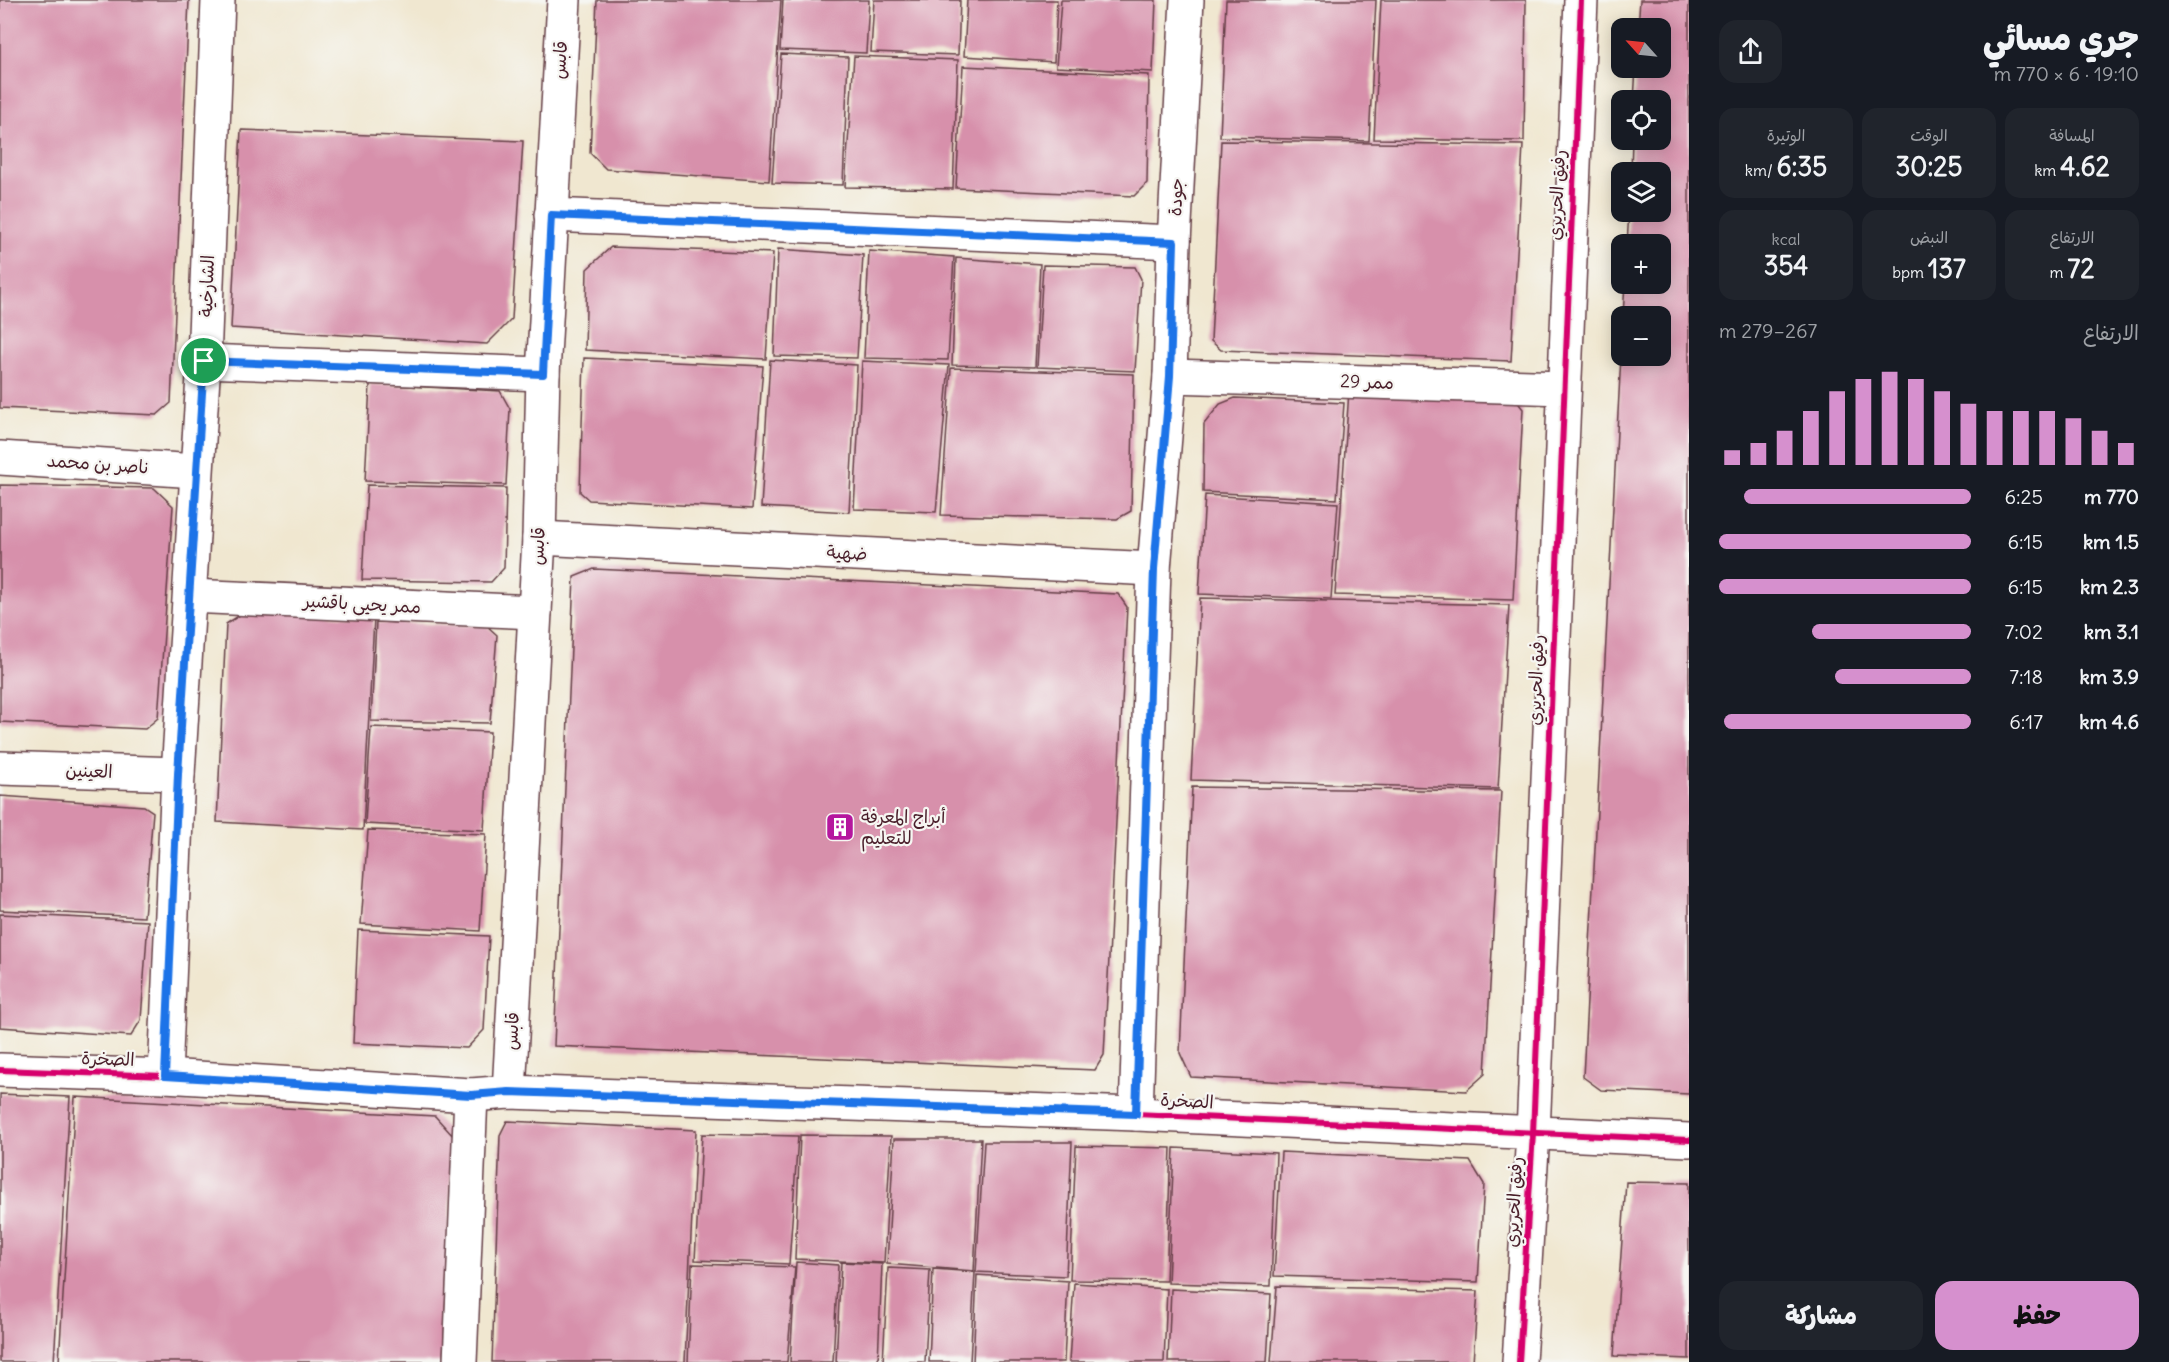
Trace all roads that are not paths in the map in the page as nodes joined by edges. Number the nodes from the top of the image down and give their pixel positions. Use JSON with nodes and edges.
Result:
{"nodes":[{"id":1,"x":218,"y":0,"type":"edge"},
{"id":2,"x":564,"y":0,"type":"edge"},
{"id":3,"x":1187,"y":0,"type":"edge"},
{"id":4,"x":1581,"y":0,"type":"edge"},
{"id":5,"x":551,"y":215,"type":"junction"},
{"id":6,"x":1174,"y":242,"type":"junction"},
{"id":7,"x":204,"y":361,"type":"junction"},
{"id":8,"x":543,"y":374,"type":"junction"},
{"id":9,"x":1170,"y":376,"type":"junction"},
{"id":10,"x":1563,"y":388,"type":"junction"},
{"id":11,"x":0,"y":458,"type":"edge"},
{"id":12,"x":196,"y":471,"type":"junction"},
{"id":13,"x":539,"y":538,"type":"junction"},
{"id":14,"x":1154,"y":569,"type":"junction"},
{"id":15,"x":190,"y":596,"type":"junction"},
{"id":16,"x":534,"y":612,"type":"junction"},
{"id":17,"x":0,"y":768,"type":"edge"},
{"id":18,"x":178,"y":774,"type":"junction"},
{"id":19,"x":0,"y":1070,"type":"edge"},
{"id":20,"x":165,"y":1076,"type":"junction"},
{"id":21,"x":509,"y":1092,"type":"junction"},
{"id":22,"x":471,"y":1095,"type":"junction"},
{"id":23,"x":1136,"y":1114,"type":"junction"},
{"id":24,"x":1533,"y":1133,"type":"junction"},
{"id":25,"x":1689,"y":1140,"type":"edge"},
{"id":26,"x":460,"y":1362,"type":"edge"},
{"id":27,"x":1519,"y":1362,"type":"edge"}],
"edges":[{"from":1,"to":7,"type":"street","name":"الشارخية"},
{"from":2,"to":5,"type":"street","name":"قابس"},
{"from":3,"to":6,"type":"street","name":"جودة"},
{"from":4,"to":10,"type":"street","name":"رفيق الحريري"},
{"from":5,"to":6,"type":"street"},
{"from":5,"to":8,"type":"street","name":"قابس"},
{"from":6,"to":9,"type":"street","name":"جودة"},
{"from":7,"to":8,"type":"street"},
{"from":7,"to":12,"type":"street","name":"الشارخية"},
{"from":8,"to":13,"type":"street","name":"قابس"},
{"from":9,"to":10,"type":"street","name":"ممر 29"},
{"from":9,"to":14,"type":"street","name":"جودة"},
{"from":10,"to":24,"type":"street","name":"رفيق الحريري"},
{"from":11,"to":12,"type":"street","name":"ناصر بن محمد"},
{"from":12,"to":15,"type":"street","name":"الشارخية"},
{"from":13,"to":14,"type":"street","name":"ضهية"},
{"from":13,"to":16,"type":"street","name":"قابس"},
{"from":14,"to":23,"type":"street","name":"جودة"},
{"from":15,"to":16,"type":"street","name":"ممر يحيى باقشير"},
{"from":15,"to":18,"type":"street","name":"الشارخية"},
{"from":16,"to":21,"type":"street","name":"قابس"},
{"from":17,"to":18,"type":"street","name":"العينين"},
{"from":18,"to":20,"type":"street","name":"الشارخية"},
{"from":19,"to":20,"type":"street","name":"الصخرة"},
{"from":20,"to":22,"type":"street","name":"الصخرة"},
{"from":21,"to":22,"type":"street","name":"الصخرة"},
{"from":21,"to":23,"type":"street","name":"الصخرة"},
{"from":22,"to":26,"type":"street"},
{"from":23,"to":24,"type":"street","name":"الصخرة"},
{"from":24,"to":25,"type":"street","name":"الصخرة"},
{"from":24,"to":27,"type":"street","name":"رفيق الحريري"}]}
